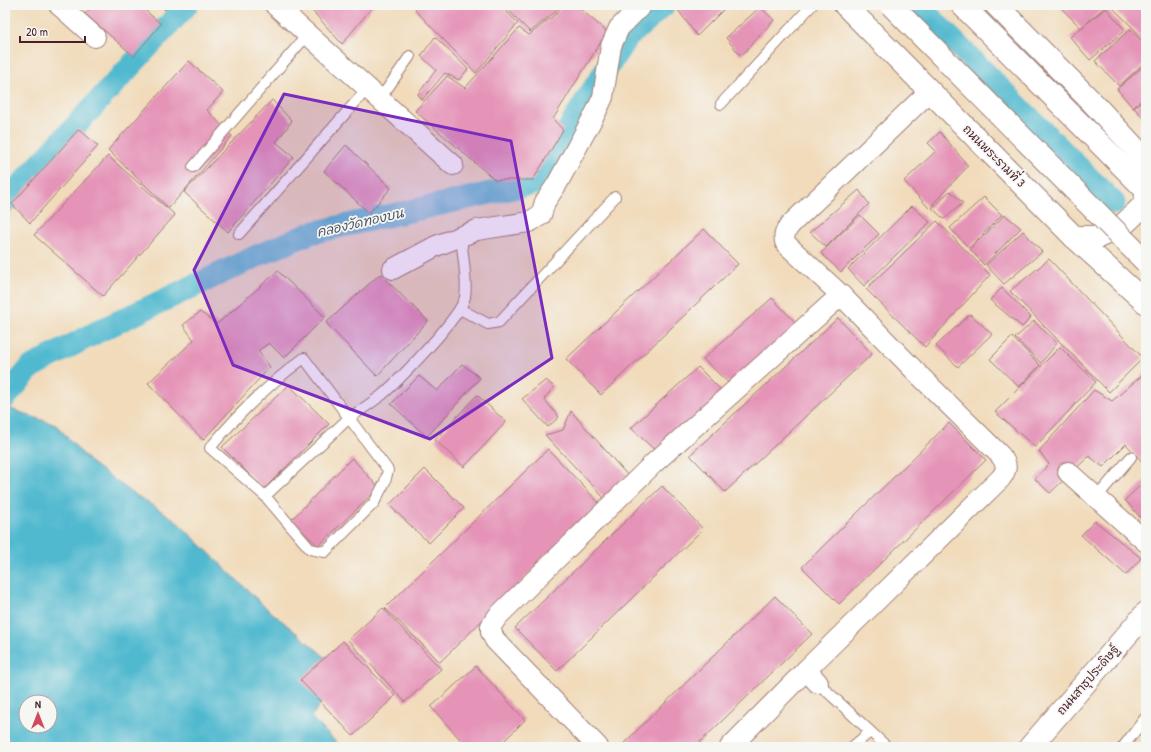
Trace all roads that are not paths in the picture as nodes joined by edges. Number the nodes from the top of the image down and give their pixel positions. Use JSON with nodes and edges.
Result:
{"nodes":[{"id":1,"x":59,"y":5,"type":"edge"},
{"id":2,"x":275,"y":5,"type":"edge"},
{"id":3,"x":642,"y":5,"type":"edge"},
{"id":4,"x":812,"y":5,"type":"edge"},
{"id":5,"x":845,"y":5,"type":"edge"},
{"id":6,"x":891,"y":5,"type":"edge"},
{"id":7,"x":962,"y":5,"type":"edge"},
{"id":8,"x":996,"y":5,"type":"edge"},
{"id":9,"x":308,"y":34,"type":"junction"},
{"id":10,"x":95,"y":38,"type":"dead end"},
{"id":11,"x":410,"y":56,"type":"dead end"},
{"id":12,"x":930,"y":90,"type":"junction"},
{"id":13,"x":374,"y":93,"type":"junction"},
{"id":14,"x":721,"y":104,"type":"dead end"},
{"id":15,"x":1145,"y":157,"type":"edge"},
{"id":16,"x":454,"y":165,"type":"dead end"},
{"id":17,"x":193,"y":167,"type":"dead end"},
{"id":18,"x":1146,"y":190,"type":"edge"},
{"id":19,"x":1146,"y":196,"type":"edge"},
{"id":20,"x":615,"y":197,"type":"dead end"},
{"id":21,"x":239,"y":234,"type":"dead end"},
{"id":22,"x":461,"y":236,"type":"junction"},
{"id":23,"x":1074,"y":238,"type":"junction"},
{"id":24,"x":1146,"y":262,"type":"edge"},
{"id":25,"x":394,"y":269,"type":"dead end"},
{"id":26,"x":841,"y":295,"type":"junction"},
{"id":27,"x":1146,"y":303,"type":"edge"},
{"id":28,"x":460,"y":309,"type":"junction"},
{"id":29,"x":349,"y":418,"type":"junction"},
{"id":30,"x":1131,"y":457,"type":"dead end"},
{"id":31,"x":1068,"y":472,"type":"dead end"},
{"id":32,"x":265,"y":496,"type":"junction"},
{"id":33,"x":1096,"y":498,"type":"junction"},
{"id":34,"x":1146,"y":542,"type":"edge"},
{"id":35,"x":1146,"y":613,"type":"edge"},
{"id":36,"x":812,"y":676,"type":"junction"},
{"id":37,"x":1146,"y":717,"type":"edge"},
{"id":38,"x":870,"y":732,"type":"junction"},
{"id":39,"x":598,"y":747,"type":"edge"},
{"id":40,"x":730,"y":747,"type":"edge"},
{"id":41,"x":852,"y":747,"type":"edge"},
{"id":42,"x":887,"y":747,"type":"edge"},
{"id":43,"x":1030,"y":747,"type":"edge"},
{"id":44,"x":1123,"y":747,"type":"edge"}],
"edges":[{"from":1,"to":10,"type":"street"},
{"from":2,"to":9,"type":"street"},
{"from":3,"to":22,"type":"street"},
{"from":4,"to":14,"type":"lane"},
{"from":5,"to":12,"type":"main road","name":"ถนนพระรามที่ 3"},
{"from":6,"to":24,"type":"main road","bridge":true},
{"from":7,"to":18,"type":"main road"},
{"from":8,"to":15,"type":"main road"},
{"from":9,"to":13,"type":"street"},
{"from":9,"to":17,"type":"lane"},
{"from":11,"to":13,"type":"lane"},
{"from":12,"to":23,"type":"main road","name":"ถนนพระรามที่ 3"},
{"from":12,"to":26,"type":"street"},
{"from":13,"to":16,"type":"street"},
{"from":13,"to":21,"type":"lane"},
{"from":19,"to":23,"type":"main road"},
{"from":20,"to":28,"type":"lane"},
{"from":22,"to":25,"type":"street"},
{"from":22,"to":28,"type":"lane"},
{"from":23,"to":27,"type":"main road","name":"ถนนพระรามที่ 3"},
{"from":26,"to":36,"type":"street"},
{"from":26,"to":39,"type":"street"},
{"from":28,"to":29,"type":"lane"},
{"from":29,"to":32,"type":"lane"},
{"from":29,"to":32,"type":"lane"},
{"from":29,"to":32,"type":"lane"},
{"from":30,"to":33,"type":"lane"},
{"from":31,"to":33,"type":"street"},
{"from":33,"to":34,"type":"street"},
{"from":35,"to":43,"type":"main road","name":"ถนนสาธุประดิษฐ์"},
{"from":36,"to":38,"type":"lane"},
{"from":36,"to":40,"type":"street"},
{"from":37,"to":44,"type":"lane"},
{"from":38,"to":41,"type":"lane"},
{"from":38,"to":42,"type":"lane"}]}
